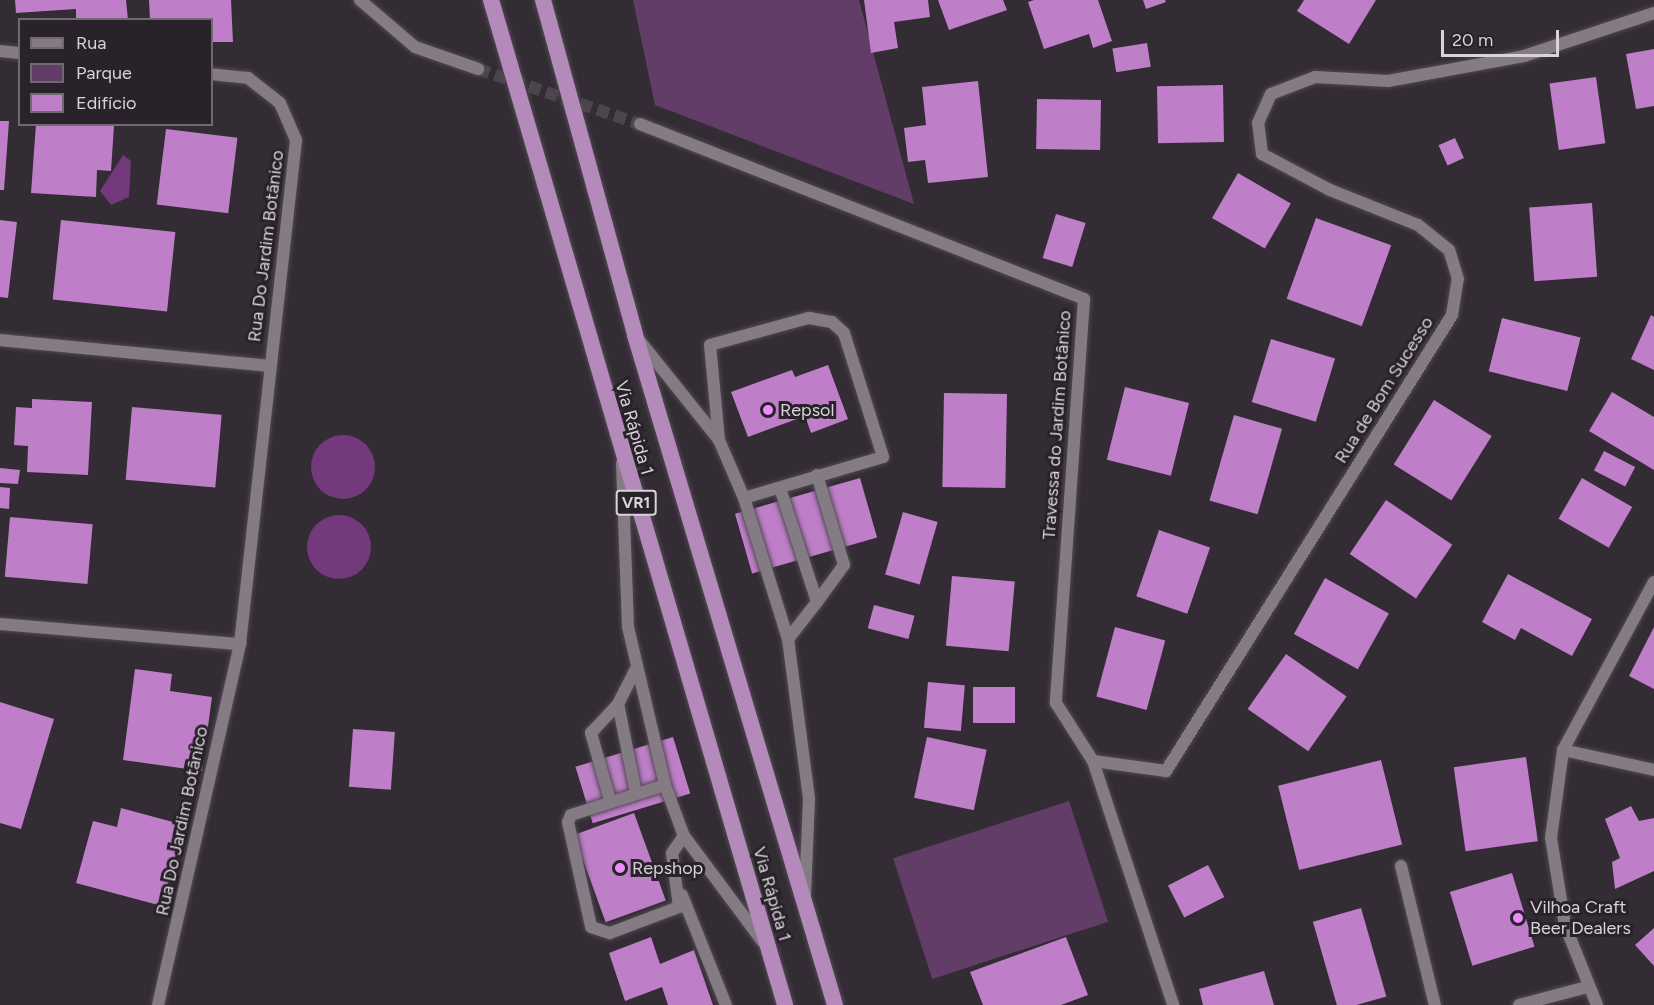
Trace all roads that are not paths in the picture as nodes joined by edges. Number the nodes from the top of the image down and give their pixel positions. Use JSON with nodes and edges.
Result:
{"nodes":[{"id":1,"x":360,"y":0,"type":"edge"},
{"id":2,"x":491,"y":0,"type":"edge"},
{"id":3,"x":543,"y":0,"type":"edge"},
{"id":4,"x":1654,"y":13,"type":"edge"},
{"id":5,"x":0,"y":51,"type":"edge"},
{"id":6,"x":18,"y":53,"type":"edge"},
{"id":7,"x":478,"y":69,"type":"tunnel mouth"},
{"id":8,"x":213,"y":74,"type":"edge"},
{"id":9,"x":640,"y":124,"type":"tunnel mouth"},
{"id":10,"x":635,"y":335,"type":"junction"},
{"id":11,"x":0,"y":340,"type":"edge"},
{"id":12,"x":270,"y":366,"type":"junction"},
{"id":13,"x":719,"y":440,"type":"junction"},
{"id":14,"x":622,"y":455,"type":"junction"},
{"id":15,"x":817,"y":475,"type":"junction"},
{"id":16,"x":780,"y":488,"type":"junction"},
{"id":17,"x":744,"y":498,"type":"junction"},
{"id":18,"x":1654,"y":582,"type":"edge"},
{"id":19,"x":817,"y":602,"type":"junction"},
{"id":20,"x":0,"y":624,"type":"edge"},
{"id":21,"x":788,"y":639,"type":"junction"},
{"id":22,"x":240,"y":644,"type":"junction"},
{"id":23,"x":636,"y":669,"type":"junction"},
{"id":24,"x":618,"y":704,"type":"junction"},
{"id":25,"x":1563,"y":750,"type":"junction"},
{"id":26,"x":1092,"y":761,"type":"junction"},
{"id":27,"x":1654,"y":770,"type":"edge"},
{"id":28,"x":665,"y":785,"type":"junction"},
{"id":29,"x":636,"y":793,"type":"junction"},
{"id":30,"x":610,"y":800,"type":"junction"},
{"id":31,"x":684,"y":836,"type":"junction"},
{"id":32,"x":1401,"y":866,"type":"dead end"},
{"id":33,"x":682,"y":895,"type":"junction"},
{"id":34,"x":804,"y":900,"type":"junction"},
{"id":35,"x":767,"y":947,"type":"junction"},
{"id":36,"x":1587,"y":987,"type":"junction"},
{"id":37,"x":158,"y":1005,"type":"edge"},
{"id":38,"x":726,"y":1005,"type":"edge"},
{"id":39,"x":784,"y":1005,"type":"edge"},
{"id":40,"x":835,"y":1005,"type":"edge"},
{"id":41,"x":1173,"y":1005,"type":"edge"},
{"id":42,"x":1435,"y":1005,"type":"edge"},
{"id":43,"x":1519,"y":1005,"type":"edge"},
{"id":44,"x":1597,"y":1005,"type":"edge"}],
"edges":[{"from":1,"to":7,"type":"street"},
{"from":2,"to":14,"type":"highway","name":"Via Rápida 1","number":"VR1"},
{"from":3,"to":10,"type":"highway","name":"Via Rápida 1","number":"VR1"},
{"from":4,"to":26,"type":"street","name":"Rua de Bom Sucesso"},
{"from":5,"to":6,"type":"street"},
{"from":8,"to":12,"type":"street","name":"Rua Do Jardim Botânico"},
{"from":9,"to":26,"type":"street","name":"Travessa do Jardim Botânico"},
{"from":10,"to":13,"type":"street"},
{"from":10,"to":34,"type":"highway","name":"Via Rápida 1","number":"VR1"},
{"from":11,"to":12,"type":"street","name":"Rua Do Jardim Botânico"},
{"from":12,"to":22,"type":"street","name":"Rua Do Jardim Botânico"},
{"from":13,"to":15,"type":"street"},
{"from":13,"to":17,"type":"street"},
{"from":14,"to":23,"type":"street"},
{"from":14,"to":35,"type":"highway","name":"Via Rápida 1","number":"VR1"},
{"from":15,"to":16,"type":"street"},
{"from":15,"to":19,"type":"street"},
{"from":16,"to":17,"type":"street"},
{"from":16,"to":19,"type":"street"},
{"from":17,"to":21,"type":"street"},
{"from":18,"to":25,"type":"street"},
{"from":19,"to":21,"type":"street"},
{"from":20,"to":22,"type":"street"},
{"from":21,"to":34,"type":"street"},
{"from":22,"to":37,"type":"street","name":"Rua Do Jardim Botânico"},
{"from":23,"to":24,"type":"street"},
{"from":23,"to":28,"type":"street"},
{"from":24,"to":29,"type":"street"},
{"from":24,"to":30,"type":"street"},
{"from":25,"to":27,"type":"street"},
{"from":25,"to":36,"type":"street"},
{"from":26,"to":41,"type":"street","name":"Travessa do Jardim Botânico"},
{"from":28,"to":29,"type":"street"},
{"from":28,"to":31,"type":"street"},
{"from":29,"to":30,"type":"street"},
{"from":30,"to":33,"type":"street"},
{"from":31,"to":33,"type":"street"},
{"from":31,"to":35,"type":"street"},
{"from":32,"to":42,"type":"street"},
{"from":33,"to":38,"type":"street"},
{"from":34,"to":40,"type":"highway","name":"Via Rápida 1","number":"VR1"},
{"from":35,"to":39,"type":"highway","name":"Via Rápida 1","number":"VR1"},
{"from":36,"to":43,"type":"street"},
{"from":36,"to":44,"type":"street"}]}
